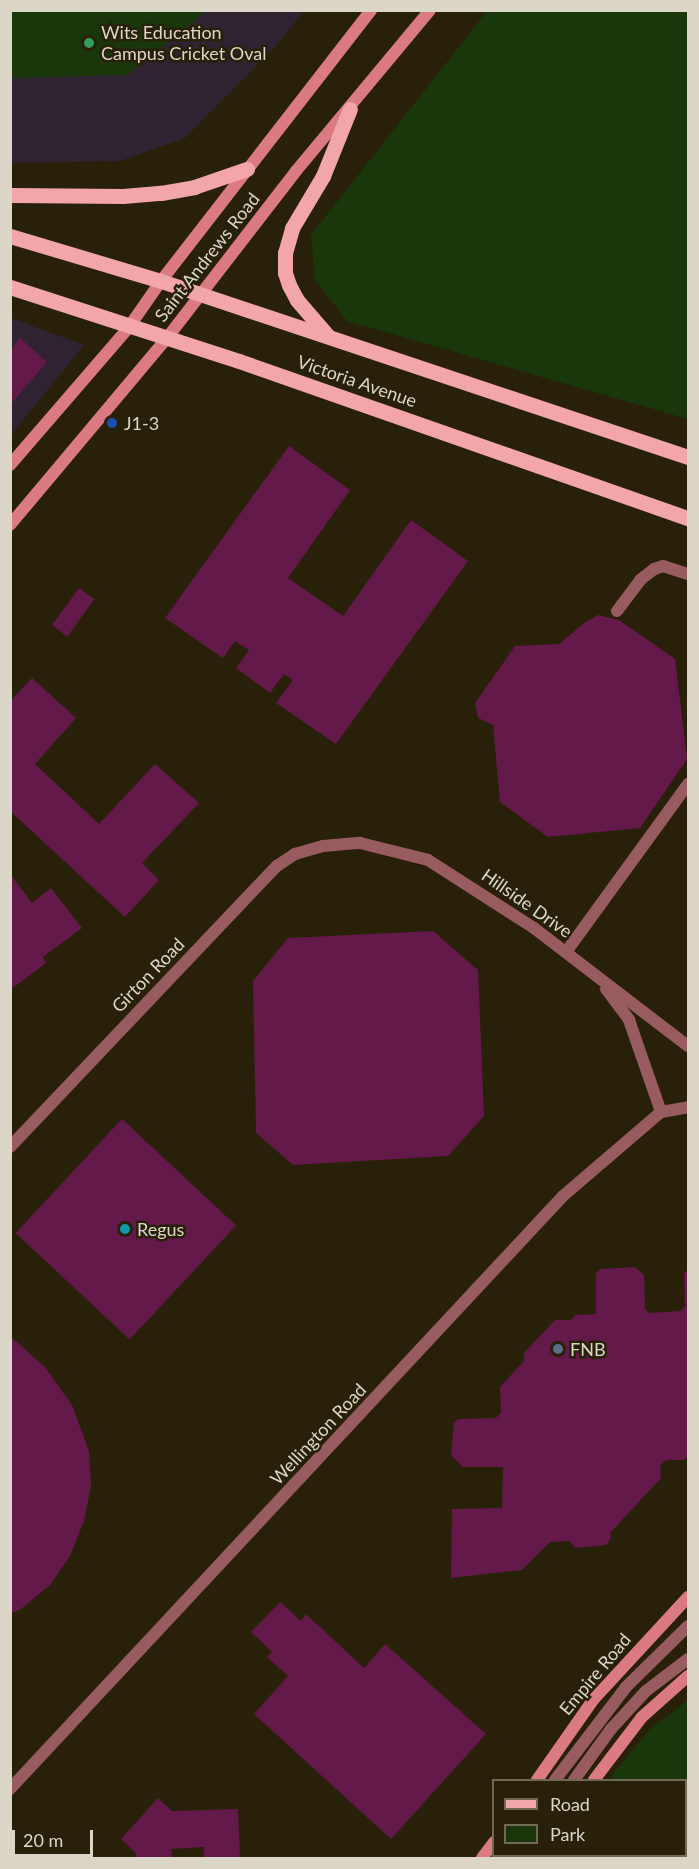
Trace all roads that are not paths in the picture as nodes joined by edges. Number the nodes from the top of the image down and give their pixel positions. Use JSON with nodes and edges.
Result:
{"nodes":[{"id":1,"x":371,"y":10,"type":"edge"},
{"id":2,"x":430,"y":10,"type":"edge"},
{"id":3,"x":350,"y":109,"type":"junction"},
{"id":4,"x":247,"y":169,"type":"junction"},
{"id":5,"x":10,"y":195,"type":"edge"},
{"id":6,"x":10,"y":236,"type":"edge"},
{"id":7,"x":160,"y":281,"type":"junction"},
{"id":8,"x":10,"y":287,"type":"edge"},
{"id":9,"x":202,"y":295,"type":"junction"},
{"id":10,"x":129,"y":327,"type":"junction"},
{"id":11,"x":327,"y":336,"type":"junction"},
{"id":12,"x":167,"y":338,"type":"junction"},
{"id":13,"x":688,"y":458,"type":"edge"},
{"id":14,"x":10,"y":465,"type":"edge"},
{"id":15,"x":688,"y":518,"type":"edge"},
{"id":16,"x":10,"y":525,"type":"edge"},
{"id":17,"x":688,"y":574,"type":"edge"},
{"id":18,"x":617,"y":611,"type":"dead end"},
{"id":19,"x":688,"y":784,"type":"edge"},
{"id":20,"x":322,"y":846,"type":"joint"},
{"id":21,"x":566,"y":952,"type":"junction"},
{"id":22,"x":588,"y":969,"type":"junction"},
{"id":23,"x":688,"y":1046,"type":"edge"},
{"id":24,"x":688,"y":1107,"type":"edge"},
{"id":25,"x":661,"y":1112,"type":"junction"},
{"id":26,"x":10,"y":1147,"type":"edge"},
{"id":27,"x":688,"y":1597,"type":"edge"},
{"id":28,"x":688,"y":1626,"type":"edge"},
{"id":29,"x":688,"y":1659,"type":"edge"},
{"id":30,"x":688,"y":1676,"type":"edge"},
{"id":31,"x":538,"y":1779,"type":"edge"},
{"id":32,"x":556,"y":1779,"type":"edge"},
{"id":33,"x":575,"y":1779,"type":"edge"},
{"id":34,"x":595,"y":1779,"type":"edge"},
{"id":35,"x":10,"y":1789,"type":"edge"},
{"id":36,"x":492,"y":1845,"type":"edge"},
{"id":37,"x":482,"y":1858,"type":"edge"}],
"edges":[{"from":1,"to":4,"type":"main road","name":"Saint Andrews Road"},
{"from":2,"to":3,"type":"main road","name":"Saint Andrews Road"},
{"from":3,"to":9,"type":"main road","name":"Saint Andrews Road"},
{"from":3,"to":11,"type":"main road"},
{"from":4,"to":5,"type":"main road"},
{"from":4,"to":7,"type":"main road","name":"Saint Andrews Road"},
{"from":6,"to":7,"type":"main road","name":"Victoria Avenue"},
{"from":7,"to":9,"type":"main road","name":"Victoria Avenue"},
{"from":7,"to":10,"type":"main road","name":"Saint Andrews Road"},
{"from":8,"to":10,"type":"main road","name":"Victoria Avenue"},
{"from":9,"to":11,"type":"main road","name":"Victoria Avenue"},
{"from":9,"to":12,"type":"main road","name":"Saint Andrews Road"},
{"from":10,"to":12,"type":"main road","name":"Victoria Avenue"},
{"from":10,"to":14,"type":"main road","name":"Saint Andrews Road"},
{"from":11,"to":13,"type":"main road","name":"Victoria Avenue"},
{"from":12,"to":15,"type":"main road","name":"Victoria Avenue"},
{"from":12,"to":16,"type":"main road","name":"Saint Andrews Road"},
{"from":17,"to":18,"type":"street"},
{"from":19,"to":21,"type":"street"},
{"from":20,"to":21,"type":"street","name":"Hillside Drive"},
{"from":20,"to":26,"type":"street","name":"Girton Road"},
{"from":21,"to":22,"type":"street","name":"Hillside Drive"},
{"from":22,"to":23,"type":"street","name":"Hillside Drive"},
{"from":22,"to":25,"type":"street"},
{"from":24,"to":25,"type":"street"},
{"from":25,"to":35,"type":"street","name":"Wellington Road"},
{"from":27,"to":31,"type":"main road","name":"Empire Road"},
{"from":28,"to":32,"type":"street"},
{"from":29,"to":33,"type":"street"},
{"from":30,"to":34,"type":"main road"},
{"from":36,"to":37,"type":"main road"}]}
